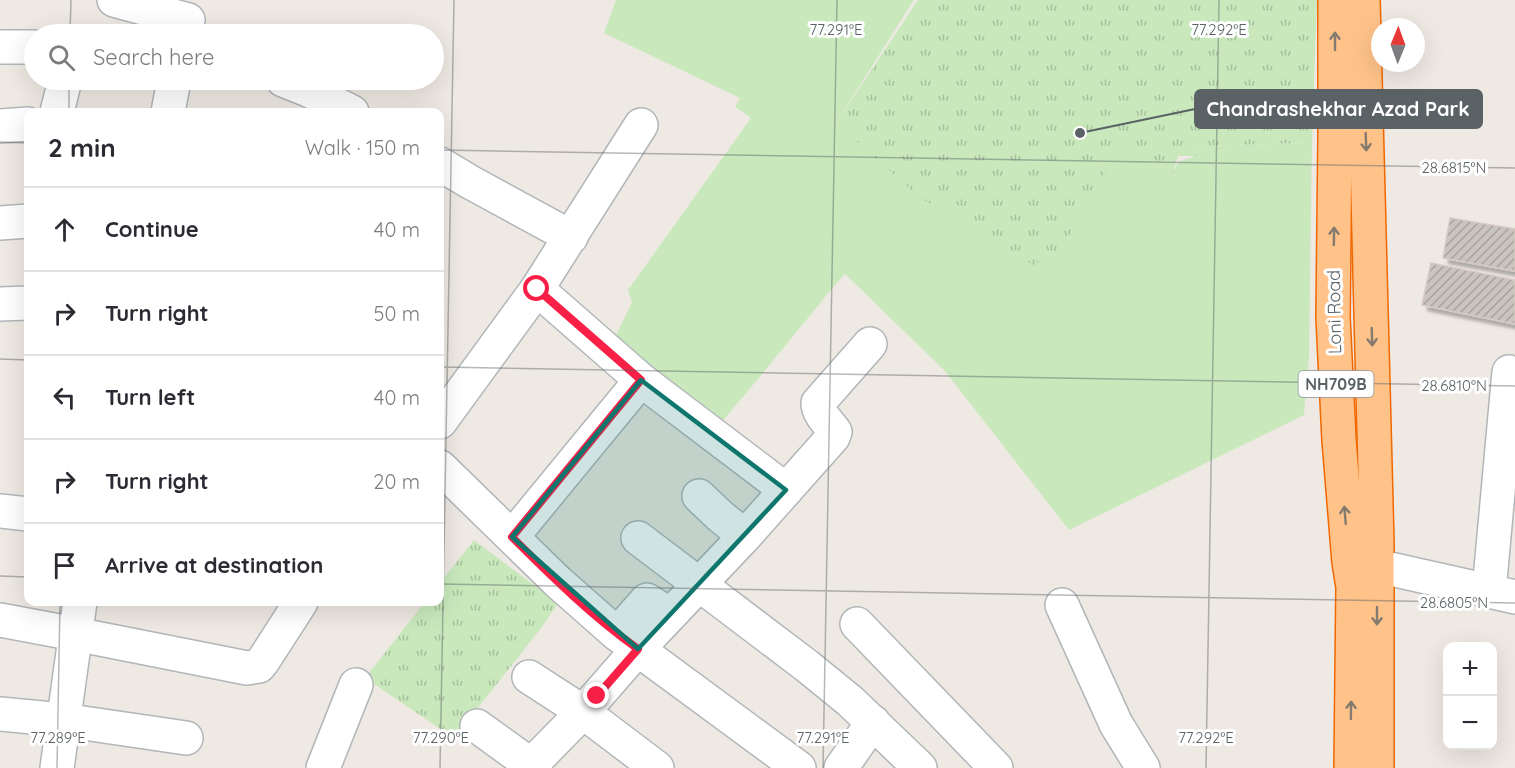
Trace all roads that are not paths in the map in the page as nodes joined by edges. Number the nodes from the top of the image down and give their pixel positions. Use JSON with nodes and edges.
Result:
{"nodes":[{"id":1,"x":114,"y":0,"type":"edge"},
{"id":2,"x":1335,"y":0,"type":"edge"},
{"id":3,"x":1363,"y":0,"type":"edge"},
{"id":4,"x":189,"y":18,"type":"edge"},
{"id":5,"x":0,"y":47,"type":"edge"},
{"id":6,"x":24,"y":47,"type":"edge"},
{"id":7,"x":62,"y":90,"type":"edge"},
{"id":8,"x":172,"y":90,"type":"edge"},
{"id":9,"x":308,"y":90,"type":"edge"},
{"id":10,"x":58,"y":108,"type":"edge"},
{"id":11,"x":169,"y":108,"type":"edge"},
{"id":12,"x":344,"y":108,"type":"edge"},
{"id":13,"x":24,"y":124,"type":"edge"},
{"id":14,"x":641,"y":125,"type":"dead end"},
{"id":15,"x":0,"y":126,"type":"edge"},
{"id":16,"x":444,"y":166,"type":"edge"},
{"id":17,"x":24,"y":221,"type":"edge"},
{"id":18,"x":0,"y":223,"type":"edge"},
{"id":19,"x":571,"y":237,"type":"junction"},
{"id":20,"x":537,"y":289,"type":"junction"},
{"id":21,"x":24,"y":303,"type":"edge"},
{"id":22,"x":0,"y":304,"type":"edge"},
{"id":23,"x":870,"y":344,"type":"dead end"},
{"id":24,"x":1509,"y":372,"type":"dead end"},
{"id":25,"x":641,"y":380,"type":"junction"},
{"id":26,"x":444,"y":417,"type":"edge"},
{"id":27,"x":444,"y":471,"type":"edge"},
{"id":28,"x":786,"y":490,"type":"junction"},
{"id":29,"x":699,"y":496,"type":"dead end"},
{"id":30,"x":0,"y":511,"type":"edge"},
{"id":31,"x":24,"y":514,"type":"edge"},
{"id":32,"x":745,"y":536,"type":"junction"},
{"id":33,"x":512,"y":537,"type":"junction"},
{"id":34,"x":638,"y":538,"type":"dead end"},
{"id":35,"x":1363,"y":564,"type":"junction"},
{"id":36,"x":699,"y":585,"type":"junction"},
{"id":37,"x":1502,"y":594,"type":"edge"},
{"id":38,"x":1062,"y":605,"type":"dead end"},
{"id":39,"x":79,"y":606,"type":"edge"},
{"id":40,"x":298,"y":606,"type":"edge"},
{"id":41,"x":0,"y":620,"type":"edge"},
{"id":42,"x":857,"y":624,"type":"dead end"},
{"id":43,"x":75,"y":633,"type":"junction"},
{"id":44,"x":628,"y":642,"type":"junction"},
{"id":45,"x":529,"y":677,"type":"dead end"},
{"id":46,"x":356,"y":685,"type":"dead end"},
{"id":47,"x":583,"y":712,"type":"junction"},
{"id":48,"x":0,"y":714,"type":"edge"},
{"id":49,"x":63,"y":720,"type":"junction"},
{"id":50,"x":873,"y":722,"type":"junction"},
{"id":51,"x":477,"y":726,"type":"dead end"},
{"id":52,"x":186,"y":738,"type":"dead end"},
{"id":53,"x":532,"y":767,"type":"edge"},
{"id":54,"x":57,"y":768,"type":"edge"},
{"id":55,"x":323,"y":768,"type":"edge"},
{"id":56,"x":657,"y":768,"type":"edge"},
{"id":57,"x":798,"y":768,"type":"edge"},
{"id":58,"x":841,"y":768,"type":"edge"},
{"id":59,"x":920,"y":768,"type":"edge"},
{"id":60,"x":996,"y":768,"type":"edge"},
{"id":61,"x":1143,"y":768,"type":"edge"},
{"id":62,"x":1351,"y":768,"type":"edge"},
{"id":63,"x":1377,"y":768,"type":"edge"}],
"edges":[{"from":1,"to":4,"type":"street"},
{"from":35,"to":2,"type":"highway","name":"Loni Road","number":"NH709B","one_way":true},
{"from":3,"to":35,"type":"highway","name":"Loni Road","number":"NH709B","one_way":true},
{"from":5,"to":6,"type":"street"},
{"from":7,"to":10,"type":"street"},
{"from":8,"to":11,"type":"street"},
{"from":9,"to":12,"type":"street"},
{"from":13,"to":15,"type":"street"},
{"from":14,"to":19,"type":"street"},
{"from":16,"to":19,"type":"street"},
{"from":17,"to":18,"type":"street"},
{"from":19,"to":20,"type":"street"},
{"from":20,"to":25,"type":"street"},
{"from":20,"to":26,"type":"street"},
{"from":21,"to":22,"type":"street"},
{"from":23,"to":28,"type":"street"},
{"from":24,"to":37,"type":"street"},
{"from":25,"to":28,"type":"street"},
{"from":25,"to":33,"type":"street"},
{"from":27,"to":33,"type":"street"},
{"from":28,"to":32,"type":"street"},
{"from":29,"to":32,"type":"street"},
{"from":30,"to":31,"type":"street"},
{"from":32,"to":36,"type":"street"},
{"from":33,"to":44,"type":"street"},
{"from":34,"to":36,"type":"street"},
{"from":35,"to":37,"type":"street"},
{"from":62,"to":35,"type":"highway","name":"Loni Road","number":"NH709B","one_way":true},
{"from":35,"to":63,"type":"highway","name":"Loni Road","number":"NH709B","one_way":true},
{"from":36,"to":44,"type":"street"},
{"from":36,"to":50,"type":"street"},
{"from":38,"to":61,"type":"street"},
{"from":39,"to":43,"type":"street"},
{"from":40,"to":43,"type":"street"},
{"from":41,"to":43,"type":"street"},
{"from":42,"to":60,"type":"street"},
{"from":43,"to":49,"type":"street"},
{"from":44,"to":47,"type":"street"},
{"from":44,"to":57,"type":"street"},
{"from":45,"to":47,"type":"street"},
{"from":46,"to":55,"type":"street"},
{"from":47,"to":53,"type":"street"},
{"from":47,"to":56,"type":"street"},
{"from":48,"to":49,"type":"street"},
{"from":49,"to":52,"type":"street"},
{"from":49,"to":54,"type":"street"},
{"from":50,"to":58,"type":"street"},
{"from":50,"to":59,"type":"street"},
{"from":51,"to":53,"type":"street"}]}
